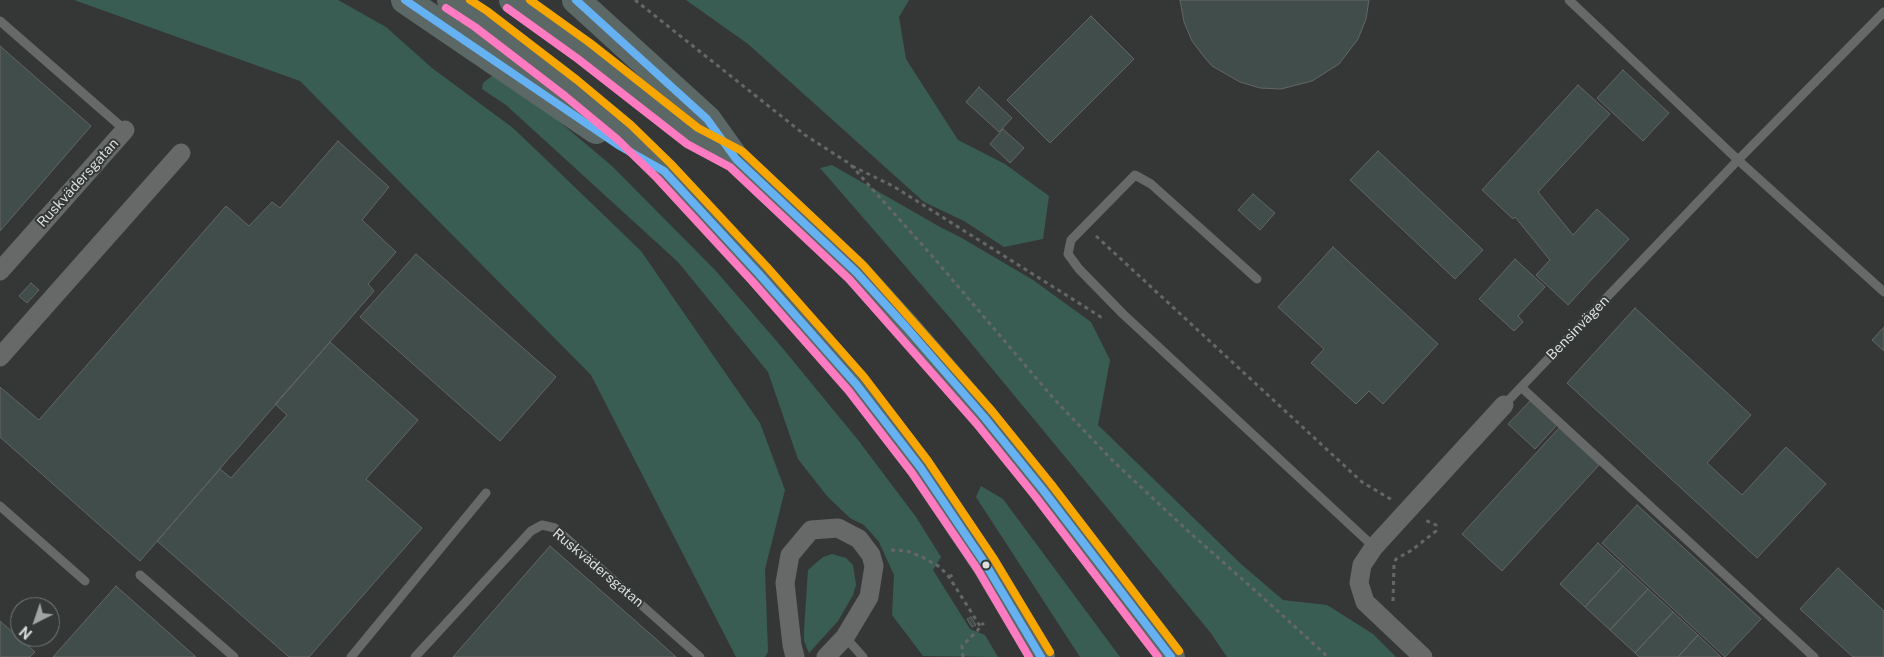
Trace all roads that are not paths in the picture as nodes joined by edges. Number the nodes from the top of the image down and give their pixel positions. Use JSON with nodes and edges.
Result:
{"nodes":[{"id":1,"x":405,"y":0,"type":"edge"},
{"id":2,"x":451,"y":0,"type":"edge"},
{"id":3,"x":513,"y":0,"type":"edge"},
{"id":4,"x":576,"y":0,"type":"edge"},
{"id":5,"x":1569,"y":0,"type":"edge"},
{"id":6,"x":1884,"y":12,"type":"edge"},
{"id":7,"x":0,"y":21,"type":"edge"},
{"id":8,"x":125,"y":130,"type":"joint"},
{"id":9,"x":181,"y":153,"type":"dead end"},
{"id":10,"x":736,"y":159,"type":"junction"},
{"id":11,"x":1738,"y":160,"type":"junction"},
{"id":12,"x":664,"y":171,"type":"junction"},
{"id":13,"x":0,"y":271,"type":"edge"},
{"id":14,"x":1256,"y":279,"type":"dead end"},
{"id":15,"x":1884,"y":292,"type":"edge"},
{"id":16,"x":0,"y":357,"type":"edge"},
{"id":17,"x":1521,"y":387,"type":"junction"},
{"id":18,"x":1504,"y":405,"type":"joint"},
{"id":19,"x":486,"y":493,"type":"dead end"},
{"id":20,"x":0,"y":506,"type":"edge"},
{"id":21,"x":1374,"y":547,"type":"junction"},
{"id":22,"x":140,"y":574,"type":"dead end"},
{"id":23,"x":85,"y":582,"type":"dead end"},
{"id":24,"x":845,"y":637,"type":"junction"},
{"id":25,"x":234,"y":657,"type":"edge"},
{"id":26,"x":351,"y":657,"type":"edge"},
{"id":27,"x":415,"y":657,"type":"edge"},
{"id":28,"x":700,"y":657,"type":"edge"},
{"id":29,"x":795,"y":657,"type":"edge"},
{"id":30,"x":826,"y":657,"type":"edge"},
{"id":31,"x":863,"y":657,"type":"edge"},
{"id":32,"x":1041,"y":657,"type":"edge"},
{"id":33,"x":1171,"y":657,"type":"edge"},
{"id":34,"x":1423,"y":657,"type":"edge"},
{"id":35,"x":1814,"y":657,"type":"edge"}],
"edges":[{"from":1,"to":12,"type":"highway"},
{"from":2,"to":12,"type":"highway"},
{"from":3,"to":10,"type":"highway"},
{"from":4,"to":10,"type":"highway"},
{"from":5,"to":11,"type":"lane"},
{"from":6,"to":11,"type":"lane","name":"Bensinvägen"},
{"from":7,"to":8,"type":"lane","name":"Ruskvädersgatan"},
{"from":8,"to":13,"type":"street","name":"Ruskvädersgatan"},
{"from":9,"to":16,"type":"street"},
{"from":10,"to":33,"type":"highway"},
{"from":11,"to":15,"type":"lane"},
{"from":11,"to":17,"type":"lane","name":"Bensinvägen"},
{"from":12,"to":32,"type":"highway"},
{"from":14,"to":21,"type":"lane"},
{"from":17,"to":18,"type":"lane","name":"Bensinvägen"},
{"from":17,"to":35,"type":"lane"},
{"from":18,"to":21,"type":"street","name":"Bensinvägen"},
{"from":19,"to":26,"type":"lane"},
{"from":20,"to":23,"type":"lane"},
{"from":21,"to":34,"type":"street","name":"Bensinvägen"},
{"from":22,"to":25,"type":"lane"},
{"from":24,"to":29,"type":"street"},
{"from":24,"to":30,"type":"street"},
{"from":24,"to":31,"type":"lane"},
{"from":27,"to":28,"type":"lane","name":"Ruskvädersgatan"}]}
